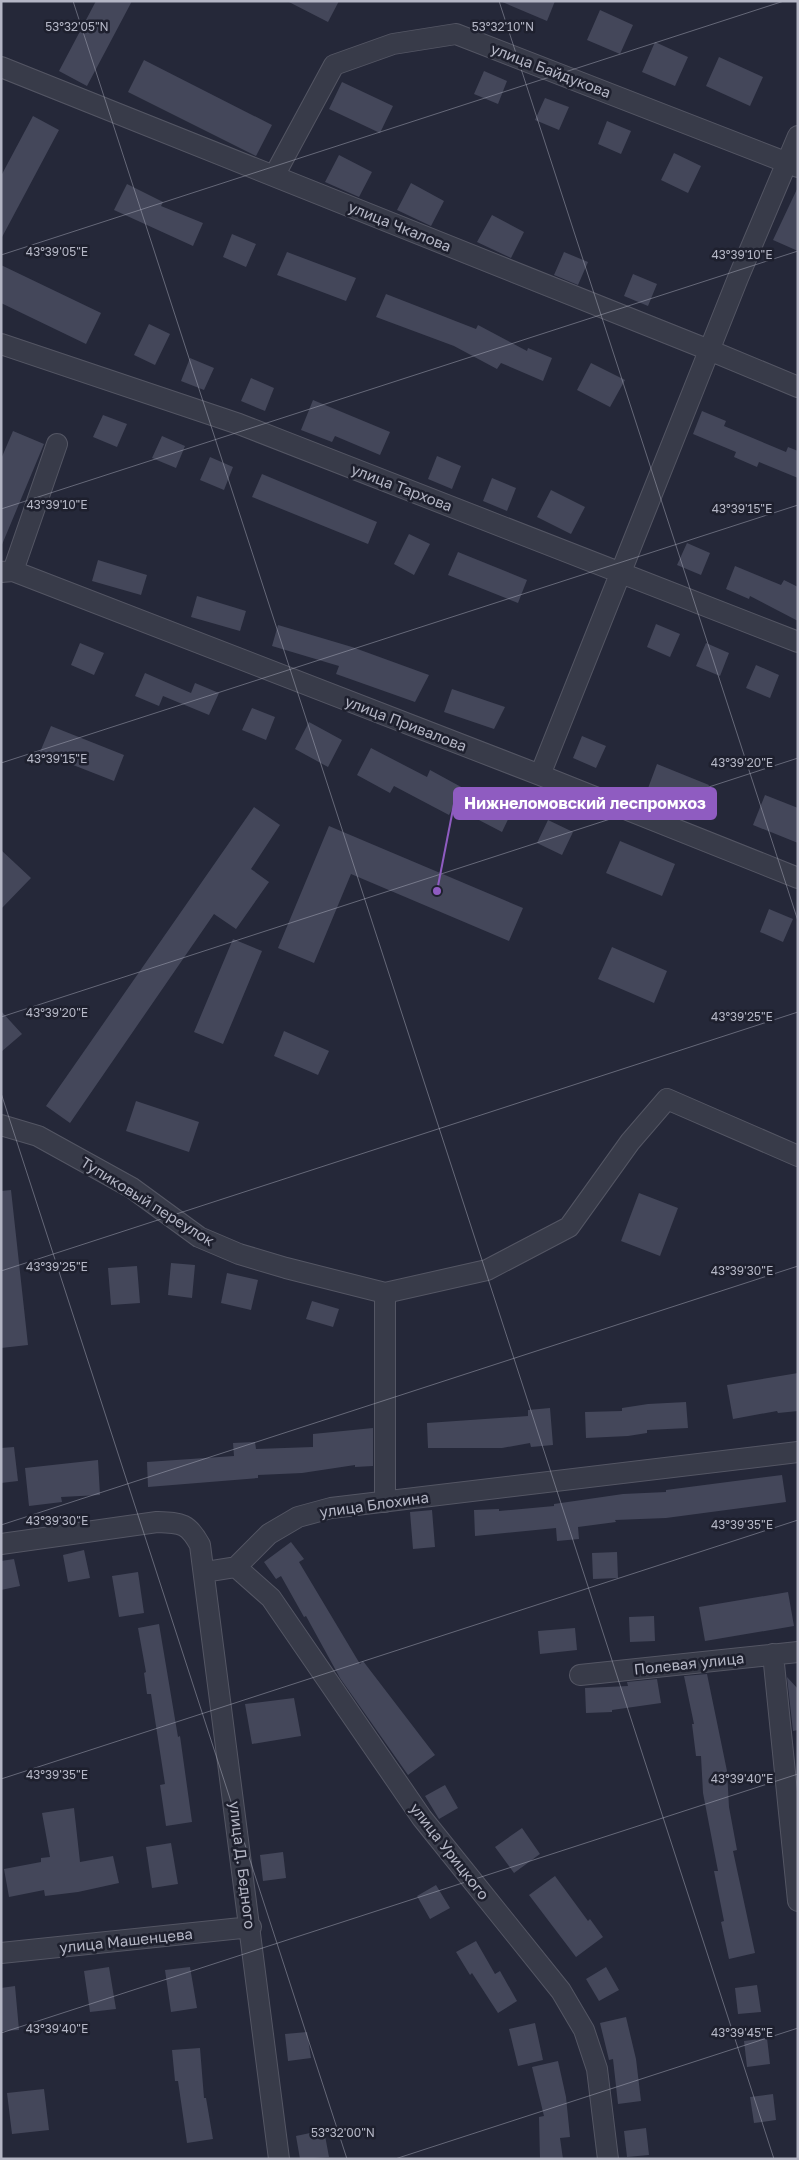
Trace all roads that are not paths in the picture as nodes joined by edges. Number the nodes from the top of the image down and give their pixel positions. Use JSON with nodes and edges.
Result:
{"nodes":[{"id":1,"x":1,"y":67,"type":"edge"},
{"id":2,"x":798,"y":136,"type":"edge"},
{"id":3,"x":792,"y":165,"type":"edge"},
{"id":4,"x":274,"y":176,"type":"junction"},
{"id":5,"x":1,"y":344,"type":"edge"},
{"id":6,"x":709,"y":350,"type":"junction"},
{"id":7,"x":798,"y":387,"type":"edge"},
{"id":8,"x":57,"y":444,"type":"dead end"},
{"id":9,"x":7,"y":571,"type":"edge"},
{"id":10,"x":621,"y":572,"type":"junction"},
{"id":11,"x":798,"y":642,"type":"edge"},
{"id":12,"x":540,"y":775,"type":"junction"},
{"id":13,"x":798,"y":878,"type":"edge"},
{"id":14,"x":1,"y":1124,"type":"edge"},
{"id":15,"x":798,"y":1156,"type":"edge"},
{"id":16,"x":385,"y":1293,"type":"junction"},
{"id":17,"x":798,"y":1452,"type":"edge"},
{"id":18,"x":385,"y":1502,"type":"junction"},
{"id":19,"x":1,"y":1544,"type":"edge"},
{"id":20,"x":236,"y":1567,"type":"junction"},
{"id":21,"x":206,"y":1572,"type":"junction"},
{"id":22,"x":798,"y":1652,"type":"edge"},
{"id":23,"x":774,"y":1654,"type":"junction"},
{"id":24,"x":580,"y":1675,"type":"dead end"},
{"id":25,"x":794,"y":1816,"type":"edge"},
{"id":26,"x":798,"y":1901,"type":"edge"},
{"id":27,"x":251,"y":1927,"type":"junction"},
{"id":28,"x":1,"y":1953,"type":"edge"},
{"id":29,"x":279,"y":2159,"type":"edge"},
{"id":30,"x":608,"y":2159,"type":"edge"}],
"edges":[{"from":1,"to":4,"type":"street","name":"улица Чкалова"},
{"from":2,"to":3,"type":"street"},
{"from":3,"to":4,"type":"street","name":"улица Байдукова"},
{"from":3,"to":6,"type":"street"},
{"from":4,"to":6,"type":"street","name":"улица Чкалова"},
{"from":5,"to":10,"type":"street","name":"улица Тархова"},
{"from":6,"to":7,"type":"street","name":"улица Чкалова"},
{"from":6,"to":10,"type":"street"},
{"from":8,"to":9,"type":"street"},
{"from":9,"to":12,"type":"street","name":"улица Привалова"},
{"from":10,"to":11,"type":"street","name":"улица Тархова"},
{"from":10,"to":12,"type":"street"},
{"from":12,"to":13,"type":"street","name":"улица Привалова"},
{"from":14,"to":16,"type":"street","name":"Тупиковый переулок"},
{"from":15,"to":16,"type":"street"},
{"from":16,"to":18,"type":"street"},
{"from":17,"to":18,"type":"street","name":"улица Блохина"},
{"from":18,"to":20,"type":"street","name":"улица Блохина"},
{"from":19,"to":21,"type":"street"},
{"from":20,"to":21,"type":"street"},
{"from":20,"to":30,"type":"street","name":"улица Урицкого"},
{"from":21,"to":27,"type":"street","name":"улица Д. Бедного"},
{"from":22,"to":23,"type":"street","name":"Полевая улица"},
{"from":23,"to":24,"type":"street","name":"Полевая улица"},
{"from":23,"to":25,"type":"street"},
{"from":25,"to":26,"type":"street"},
{"from":27,"to":28,"type":"street","name":"улица Машенцева"},
{"from":27,"to":29,"type":"street","name":"улица Д. Бедного"}]}
